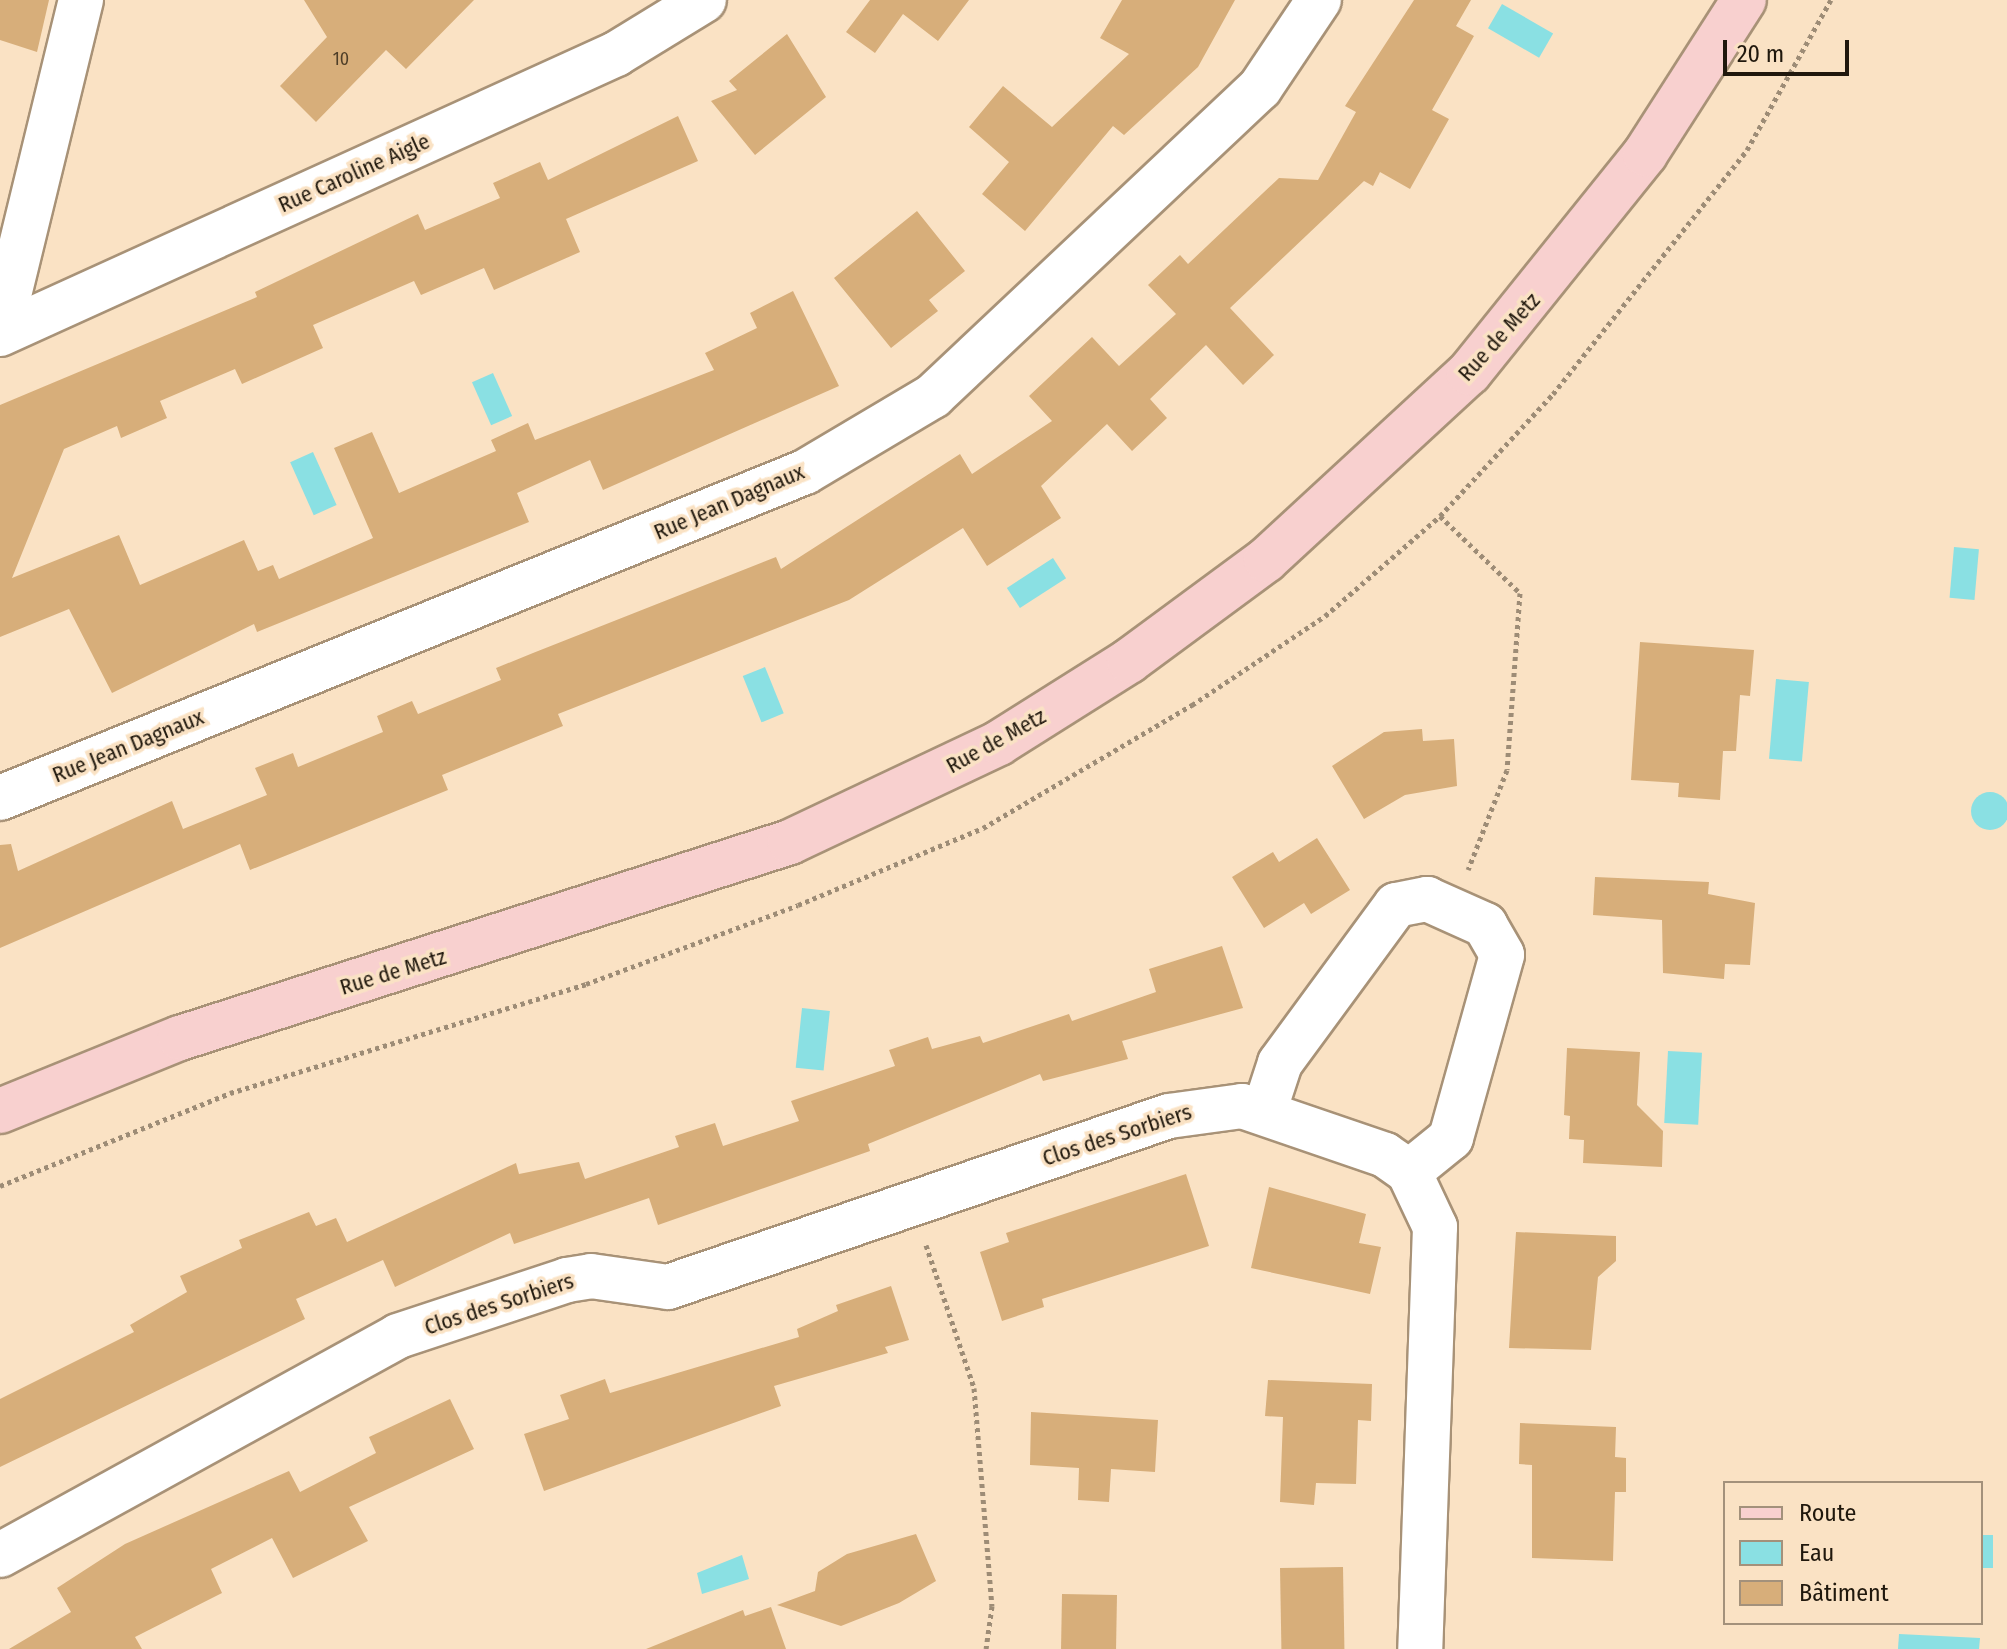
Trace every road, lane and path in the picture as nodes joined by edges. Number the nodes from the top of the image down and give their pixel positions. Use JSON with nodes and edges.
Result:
{"nodes":[{"id":1,"x":81,"y":0,"type":"edge"},
{"id":2,"x":703,"y":0,"type":"edge"},
{"id":3,"x":1319,"y":0,"type":"edge"},
{"id":4,"x":1744,"y":0,"type":"edge"},
{"id":5,"x":0,"y":333,"type":"edge"},
{"id":6,"x":1440,"y":516,"type":"dead end"},
{"id":7,"x":0,"y":798,"type":"edge"},
{"id":8,"x":1451,"y":910,"type":"junction"},
{"id":9,"x":1265,"y":1109,"type":"junction"},
{"id":10,"x":0,"y":1111,"type":"edge"},
{"id":11,"x":1409,"y":1172,"type":"junction"},
{"id":12,"x":921,"y":1201,"type":"junction"},
{"id":13,"x":0,"y":1555,"type":"edge"},
{"id":14,"x":986,"y":1649,"type":"edge"},
{"id":15,"x":1420,"y":1649,"type":"edge"}],
"edges":[{"from":1,"to":5,"type":"street"},
{"from":2,"to":5,"type":"street","name":"Rue Caroline Aigle"},
{"from":3,"to":7,"type":"street","name":"Rue Jean Dagnaux"},
{"from":4,"to":10,"type":"main road","name":"Rue de Metz"},
{"from":6,"to":8,"type":"path"},
{"from":8,"to":9,"type":"street"},
{"from":8,"to":11,"type":"street"},
{"from":9,"to":11,"type":"street","name":"Clos des Sorbiers"},
{"from":9,"to":12,"type":"street","name":"Clos des Sorbiers"},
{"from":11,"to":15,"type":"street","name":"Clos des Sorbiers"},
{"from":12,"to":13,"type":"street","name":"Clos des Sorbiers"},
{"from":12,"to":14,"type":"path"}]}
